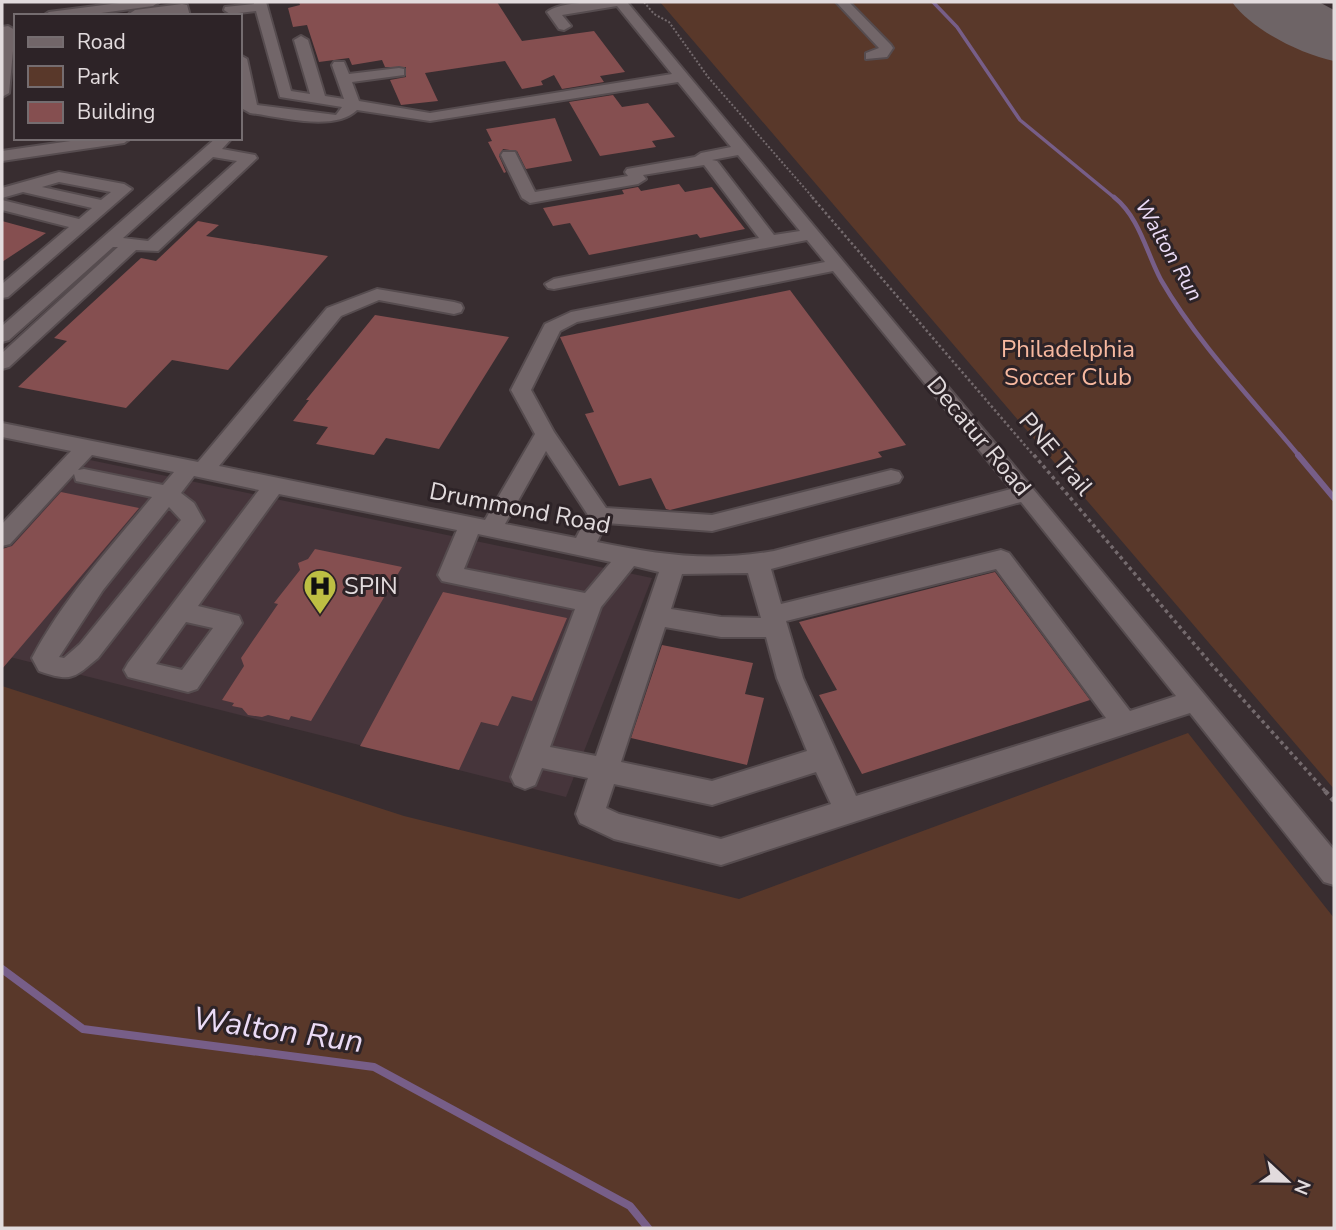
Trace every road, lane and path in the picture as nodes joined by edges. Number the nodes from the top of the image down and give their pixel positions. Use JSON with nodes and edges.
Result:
{"nodes":[{"id":1,"x":153,"y":2,"type":"edge"},
{"id":2,"x":619,"y":2,"type":"edge"},
{"id":3,"x":644,"y":2,"type":"edge"},
{"id":4,"x":842,"y":2,"type":"edge"},
{"id":5,"x":260,"y":4,"type":"edge"},
{"id":6,"x":580,"y":4,"type":"edge"},
{"id":7,"x":183,"y":9,"type":"edge"},
{"id":8,"x":230,"y":9,"type":"edge"},
{"id":9,"x":64,"y":14,"type":"edge"},
{"id":10,"x":139,"y":14,"type":"edge"},
{"id":11,"x":564,"y":26,"type":"dead end"},
{"id":12,"x":9,"y":30,"type":"edge"},
{"id":13,"x":302,"y":40,"type":"dead end"},
{"id":14,"x":871,"y":57,"type":"dead end"},
{"id":15,"x":399,"y":72,"type":"dead end"},
{"id":16,"x":682,"y":77,"type":"junction"},
{"id":17,"x":242,"y":79,"type":"edge"},
{"id":18,"x":2,"y":93,"type":"edge"},
{"id":19,"x":320,"y":100,"type":"junction"},
{"id":20,"x":353,"y":105,"type":"junction"},
{"id":21,"x":245,"y":108,"type":"edge"},
{"id":22,"x":456,"y":113,"type":"junction"},
{"id":23,"x":340,"y":118,"type":"junction"},
{"id":24,"x":464,"y":128,"type":"dead end"},
{"id":25,"x":441,"y":132,"type":"dead end"},
{"id":26,"x":110,"y":140,"type":"edge"},
{"id":27,"x":223,"y":140,"type":"edge"},
{"id":28,"x":210,"y":152,"type":"junction"},
{"id":29,"x":745,"y":154,"type":"junction"},
{"id":30,"x":509,"y":155,"type":"dead end"},
{"id":31,"x":2,"y":156,"type":"edge"},
{"id":32,"x":706,"y":162,"type":"junction"},
{"id":33,"x":23,"y":187,"type":"junction"},
{"id":34,"x":2,"y":193,"type":"edge"},
{"id":35,"x":160,"y":196,"type":"junction"},
{"id":36,"x":201,"y":202,"type":"junction"},
{"id":37,"x":2,"y":205,"type":"edge"},
{"id":38,"x":104,"y":206,"type":"junction"},
{"id":39,"x":82,"y":225,"type":"junction"},
{"id":40,"x":812,"y":234,"type":"junction"},
{"id":41,"x":110,"y":241,"type":"junction"},
{"id":42,"x":770,"y":241,"type":"junction"},
{"id":43,"x":132,"y":244,"type":"junction"},
{"id":44,"x":838,"y":265,"type":"junction"},
{"id":45,"x":554,"y":284,"type":"dead end"},
{"id":46,"x":2,"y":293,"type":"edge"},
{"id":47,"x":454,"y":308,"type":"dead end"},
{"id":48,"x":7,"y":331,"type":"edge"},
{"id":49,"x":37,"y":331,"type":"junction"},
{"id":50,"x":2,"y":363,"type":"edge"},
{"id":51,"x":2,"y":430,"type":"edge"},
{"id":52,"x":545,"y":434,"type":"junction"},
{"id":53,"x":87,"y":447,"type":"junction"},
{"id":54,"x":196,"y":469,"type":"junction"},
{"id":55,"x":84,"y":476,"type":"dead end"},
{"id":56,"x":891,"y":477,"type":"dead end"},
{"id":57,"x":274,"y":485,"type":"junction"},
{"id":58,"x":169,"y":493,"type":"junction"},
{"id":59,"x":1026,"y":493,"type":"junction"},
{"id":60,"x":599,"y":514,"type":"junction"},
{"id":61,"x":11,"y":518,"type":"edge"},
{"id":62,"x":481,"y":527,"type":"junction"},
{"id":63,"x":2,"y":538,"type":"edge"},
{"id":64,"x":583,"y":548,"type":"junction"},
{"id":65,"x":628,"y":557,"type":"junction"},
{"id":66,"x":757,"y":563,"type":"junction"},
{"id":67,"x":673,"y":565,"type":"junction"},
{"id":68,"x":590,"y":603,"type":"junction"},
{"id":69,"x":181,"y":611,"type":"dead end"},
{"id":70,"x":656,"y":616,"type":"junction"},
{"id":71,"x":774,"y":622,"type":"junction"},
{"id":72,"x":1195,"y":701,"type":"junction"},
{"id":73,"x":1125,"y":723,"type":"junction"},
{"id":74,"x":822,"y":758,"type":"junction"},
{"id":75,"x":605,"y":768,"type":"junction"},
{"id":76,"x":1334,"y":801,"type":"edge"},
{"id":77,"x":849,"y":811,"type":"junction"},
{"id":78,"x":1334,"y":872,"type":"edge"}],
"edges":[{"from":1,"to":9,"type":"street"},
{"from":2,"to":6,"type":"street"},
{"from":2,"to":16,"type":"street","name":"Decatur Road"},
{"from":3,"to":76,"type":"path","name":"PNE Trail"},
{"from":4,"to":14,"type":"street"},
{"from":5,"to":8,"type":"street"},
{"from":5,"to":19,"type":"street"},
{"from":6,"to":11,"type":"street"},
{"from":7,"to":10,"type":"street"},
{"from":12,"to":18,"type":"street"},
{"from":13,"to":19,"type":"street"},
{"from":15,"to":20,"type":"street"},
{"from":16,"to":22,"type":"street"},
{"from":16,"to":29,"type":"street","name":"Decatur Road"},
{"from":17,"to":21,"type":"street"},
{"from":19,"to":20,"type":"street"},
{"from":20,"to":22,"type":"street"},
{"from":20,"to":23,"type":"street"},
{"from":21,"to":23,"type":"street"},
{"from":22,"to":24,"type":"street"},
{"from":23,"to":25,"type":"street"},
{"from":26,"to":31,"type":"street"},
{"from":27,"to":28,"type":"street"},
{"from":28,"to":35,"type":"street"},
{"from":28,"to":36,"type":"street"},
{"from":29,"to":32,"type":"street"},
{"from":29,"to":40,"type":"street","name":"Decatur Road"},
{"from":30,"to":32,"type":"street"},
{"from":32,"to":42,"type":"street"},
{"from":33,"to":34,"type":"street"},
{"from":33,"to":38,"type":"street"},
{"from":33,"to":38,"type":"street"},
{"from":35,"to":36,"type":"street"},
{"from":35,"to":41,"type":"street"},
{"from":36,"to":43,"type":"street"},
{"from":37,"to":39,"type":"street"},
{"from":38,"to":39,"type":"street"},
{"from":39,"to":46,"type":"street"},
{"from":40,"to":42,"type":"street"},
{"from":40,"to":44,"type":"street","name":"Decatur Road"},
{"from":41,"to":43,"type":"street"},
{"from":41,"to":48,"type":"street"},
{"from":42,"to":45,"type":"street"},
{"from":43,"to":49,"type":"street"},
{"from":44,"to":52,"type":"street"},
{"from":44,"to":59,"type":"street","name":"Decatur Road"},
{"from":47,"to":54,"type":"street"},
{"from":48,"to":49,"type":"street"},
{"from":49,"to":50,"type":"street"},
{"from":51,"to":53,"type":"street","name":"Drummond Road"},
{"from":52,"to":60,"type":"street"},
{"from":52,"to":62,"type":"street"},
{"from":53,"to":54,"type":"street","name":"Drummond Road"},
{"from":53,"to":61,"type":"street"},
{"from":54,"to":57,"type":"street","name":"Drummond Road"},
{"from":54,"to":58,"type":"street"},
{"from":55,"to":58,"type":"street"},
{"from":56,"to":60,"type":"street"},
{"from":57,"to":62,"type":"street","name":"Drummond Road"},
{"from":57,"to":69,"type":"street"},
{"from":58,"to":58,"type":"street"},
{"from":59,"to":66,"type":"street","name":"Drummond Road"},
{"from":59,"to":72,"type":"street","name":"Decatur Road"},
{"from":60,"to":64,"type":"street"},
{"from":61,"to":63,"type":"street"},
{"from":62,"to":64,"type":"street","name":"Drummond Road"},
{"from":62,"to":68,"type":"street"},
{"from":64,"to":65,"type":"street","name":"Drummond Road"},
{"from":65,"to":67,"type":"street","name":"Drummond Road"},
{"from":65,"to":68,"type":"street"},
{"from":66,"to":67,"type":"street","name":"Drummond Road"},
{"from":66,"to":71,"type":"street"},
{"from":67,"to":70,"type":"street"},
{"from":68,"to":75,"type":"street"},
{"from":70,"to":71,"type":"street"},
{"from":70,"to":75,"type":"street"},
{"from":71,"to":73,"type":"street"},
{"from":71,"to":74,"type":"street"},
{"from":72,"to":73,"type":"street"},
{"from":72,"to":78,"type":"street","name":"Decatur Road"},
{"from":73,"to":77,"type":"street"},
{"from":74,"to":75,"type":"street"},
{"from":74,"to":77,"type":"street"},
{"from":75,"to":77,"type":"street"}]}
